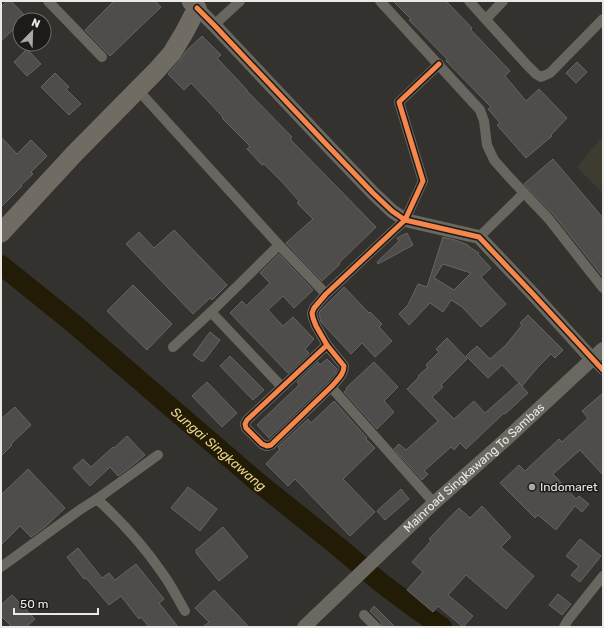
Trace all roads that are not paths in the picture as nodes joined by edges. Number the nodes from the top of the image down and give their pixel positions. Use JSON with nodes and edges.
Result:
{"nodes":[{"id":1,"x":48,"y":1,"type":"edge"},
{"id":2,"x":240,"y":1,"type":"edge"},
{"id":3,"x":380,"y":1,"type":"edge"},
{"id":4,"x":468,"y":1,"type":"edge"},
{"id":5,"x":503,"y":1,"type":"edge"},
{"id":6,"x":194,"y":4,"type":"edge"},
{"id":7,"x":486,"y":19,"type":"junction"},
{"id":8,"x":603,"y":19,"type":"edge"},
{"id":9,"x":214,"y":25,"type":"junction"},
{"id":10,"x":102,"y":57,"type":"dead end"},
{"id":11,"x":439,"y":64,"type":"junction"},
{"id":12,"x":138,"y":90,"type":"junction"},
{"id":13,"x":524,"y":194,"type":"junction"},
{"id":14,"x":405,"y":220,"type":"junction"},
{"id":15,"x":2,"y":232,"type":"edge"},
{"id":16,"x":479,"y":237,"type":"junction"},
{"id":17,"x":279,"y":245,"type":"junction"},
{"id":18,"x":603,"y":288,"type":"edge"},
{"id":19,"x":326,"y":294,"type":"junction"},
{"id":20,"x":210,"y":312,"type":"junction"},
{"id":21,"x":327,"y":345,"type":"junction"},
{"id":22,"x":172,"y":348,"type":"dead end"},
{"id":23,"x":603,"y":349,"type":"edge"},
{"id":24,"x":592,"y":359,"type":"junction"},
{"id":25,"x":603,"y":370,"type":"edge"},
{"id":26,"x":282,"y":387,"type":"junction"},
{"id":27,"x":331,"y":387,"type":"junction"},
{"id":28,"x":158,"y":455,"type":"dead end"},
{"id":29,"x":97,"y":499,"type":"junction"},
{"id":30,"x":434,"y":503,"type":"junction"},
{"id":31,"x":1,"y":567,"type":"edge"},
{"id":32,"x":603,"y":576,"type":"edge"},
{"id":33,"x":185,"y":611,"type":"dead end"},
{"id":34,"x":364,"y":615,"type":"dead end"},
{"id":35,"x":304,"y":627,"type":"edge"},
{"id":36,"x":376,"y":627,"type":"edge"},
{"id":37,"x":564,"y":627,"type":"edge"}],
"edges":[{"from":1,"to":10,"type":"street"},
{"from":2,"to":9,"type":"street"},
{"from":3,"to":11,"type":"street"},
{"from":4,"to":7,"type":"street"},
{"from":5,"to":7,"type":"street"},
{"from":6,"to":9,"type":"street"},
{"from":6,"to":12,"type":"highway"},
{"from":7,"to":8,"type":"street"},
{"from":9,"to":14,"type":"street"},
{"from":11,"to":13,"type":"street"},
{"from":11,"to":14,"type":"street"},
{"from":12,"to":15,"type":"highway"},
{"from":12,"to":17,"type":"street"},
{"from":13,"to":16,"type":"street"},
{"from":13,"to":18,"type":"street"},
{"from":14,"to":16,"type":"street"},
{"from":14,"to":19,"type":"street"},
{"from":16,"to":24,"type":"street"},
{"from":17,"to":19,"type":"street"},
{"from":17,"to":20,"type":"street"},
{"from":19,"to":21,"type":"street"},
{"from":20,"to":22,"type":"street"},
{"from":20,"to":26,"type":"street"},
{"from":21,"to":26,"type":"street"},
{"from":21,"to":27,"type":"street"},
{"from":23,"to":24,"type":"street","name":"Mainroad Singkawang To Sambas"},
{"from":24,"to":25,"type":"street"},
{"from":24,"to":30,"type":"street","name":"Mainroad Singkawang To Sambas"},
{"from":26,"to":27,"type":"street"},
{"from":27,"to":30,"type":"street"},
{"from":28,"to":29,"type":"street"},
{"from":29,"to":31,"type":"street"},
{"from":29,"to":33,"type":"street"},
{"from":30,"to":35,"type":"street","name":"Mainroad Singkawang To Sambas"},
{"from":32,"to":37,"type":"street"},
{"from":34,"to":36,"type":"street"}]}
